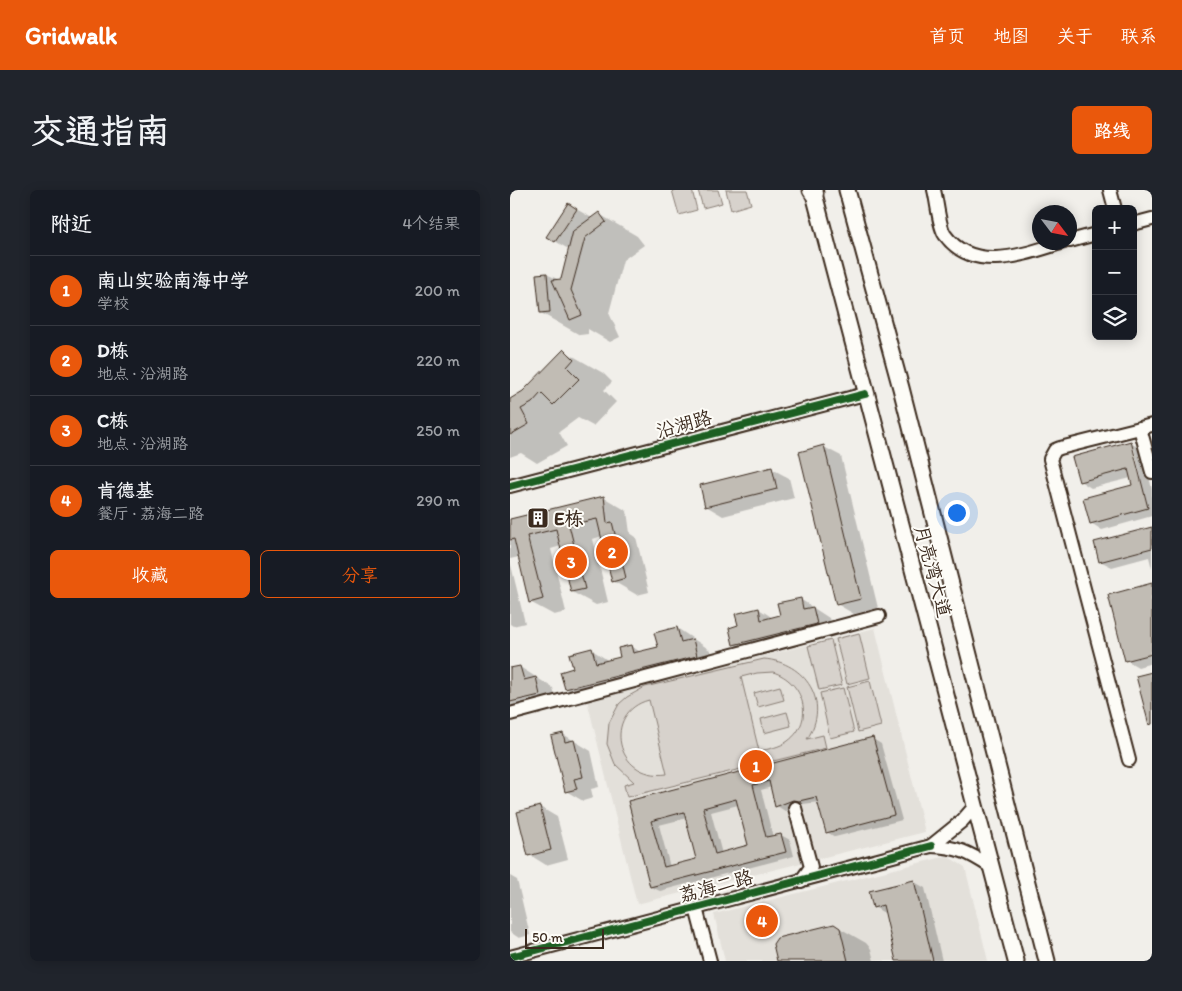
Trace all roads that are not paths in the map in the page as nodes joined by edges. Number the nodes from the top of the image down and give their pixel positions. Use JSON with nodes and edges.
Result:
{"nodes":[{"id":1,"x":847,"y":190,"type":"edge"},
{"id":2,"x":934,"y":190,"type":"edge"},
{"id":3,"x":1110,"y":190,"type":"edge"},
{"id":4,"x":813,"y":191,"type":"edge"},
{"id":5,"x":1114,"y":205,"type":"edge"},
{"id":6,"x":1152,"y":219,"type":"edge"},
{"id":7,"x":1137,"y":223,"type":"edge"},
{"id":8,"x":1092,"y":235,"type":"edge"},
{"id":9,"x":1077,"y":239,"type":"edge"},
{"id":10,"x":1037,"y":250,"type":"edge"},
{"id":11,"x":865,"y":394,"type":"junction"},
{"id":12,"x":1146,"y":426,"type":"edge"},
{"id":13,"x":1152,"y":472,"type":"edge"},
{"id":14,"x":510,"y":486,"type":"edge"},
{"id":15,"x":879,"y":616,"type":"dead end"},
{"id":16,"x":510,"y":714,"type":"edge"},
{"id":17,"x":1129,"y":760,"type":"dead end"},
{"id":18,"x":975,"y":806,"type":"junction"},
{"id":19,"x":795,"y":808,"type":"dead end"},
{"id":20,"x":931,"y":846,"type":"junction"},
{"id":21,"x":991,"y":867,"type":"junction"},
{"id":22,"x":801,"y":881,"type":"junction"},
{"id":23,"x":696,"y":908,"type":"junction"},
{"id":24,"x":510,"y":957,"type":"edge"},
{"id":25,"x":710,"y":961,"type":"edge"},
{"id":26,"x":1016,"y":961,"type":"edge"},
{"id":27,"x":1047,"y":961,"type":"edge"}],
"edges":[{"from":1,"to":27,"type":"main road","name":"月亮湾大道"},
{"from":2,"to":10,"type":"street"},
{"from":3,"to":5,"type":"street"},
{"from":4,"to":11,"type":"main road","name":"月亮湾大道"},
{"from":6,"to":7,"type":"street"},
{"from":8,"to":9,"type":"street"},
{"from":11,"to":14,"type":"street","name":"沿湖路"},
{"from":11,"to":18,"type":"main road","name":"月亮湾大道"},
{"from":12,"to":13,"type":"street"},
{"from":12,"to":17,"type":"street"},
{"from":15,"to":16,"type":"street"},
{"from":18,"to":20,"type":"street","name":"荔海二路"},
{"from":18,"to":21,"type":"main road","name":"月亮湾大道"},
{"from":19,"to":22,"type":"street"},
{"from":20,"to":21,"type":"street","name":"荔海二路"},
{"from":20,"to":22,"type":"street","name":"荔海二路"},
{"from":21,"to":26,"type":"main road","name":"月亮湾大道"},
{"from":22,"to":23,"type":"street","name":"荔海二路"},
{"from":23,"to":24,"type":"street","name":"荔海二路"},
{"from":23,"to":25,"type":"street"}]}
